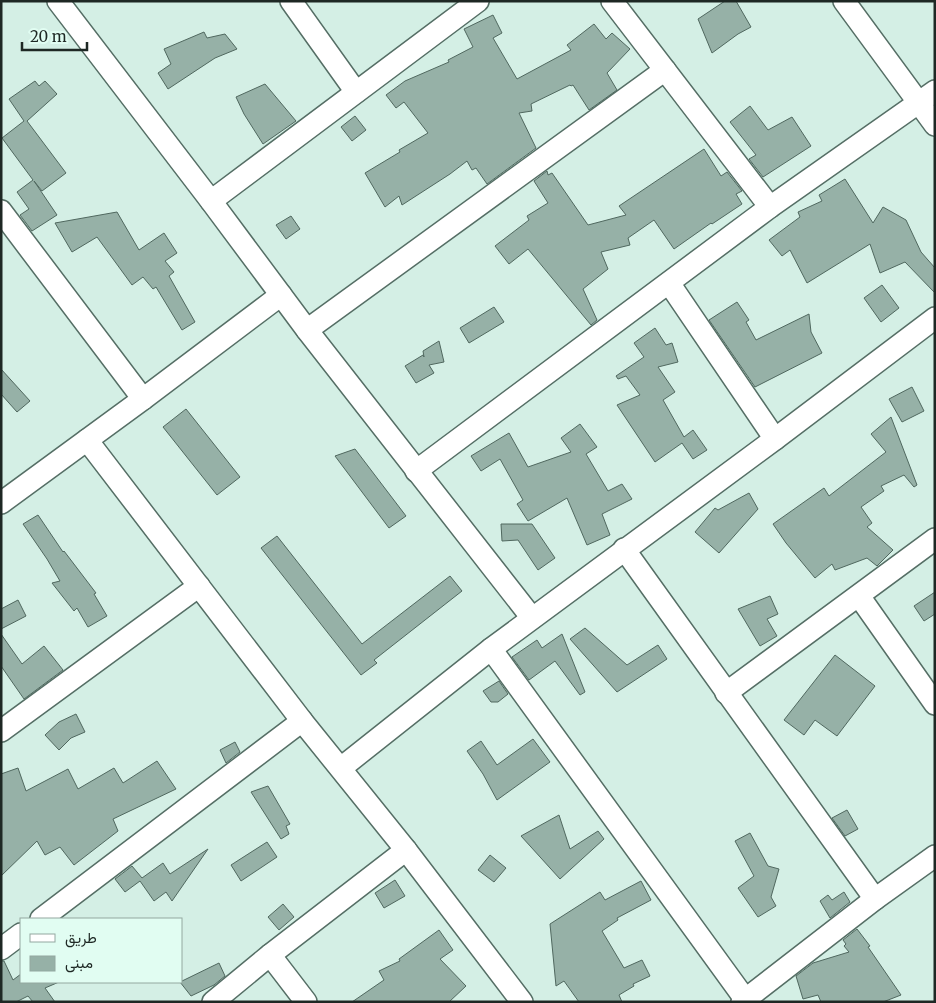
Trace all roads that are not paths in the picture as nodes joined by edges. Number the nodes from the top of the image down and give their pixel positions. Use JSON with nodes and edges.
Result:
{"nodes":[{"id":1,"x":58,"y":1,"type":"edge"},
{"id":2,"x":292,"y":1,"type":"edge"},
{"id":3,"x":478,"y":1,"type":"edge"},
{"id":4,"x":612,"y":1,"type":"edge"},
{"id":5,"x":844,"y":1,"type":"edge"},
{"id":6,"x":665,"y":70,"type":"junction"},
{"id":7,"x":356,"y":92,"type":"junction"},
{"id":8,"x":927,"y":97,"type":"edge"},
{"id":9,"x":935,"y":125,"type":"edge"},
{"id":10,"x":211,"y":201,"type":"junction"},
{"id":11,"x":770,"y":207,"type":"junction"},
{"id":12,"x":1,"y":211,"type":"edge"},
{"id":13,"x":669,"y":283,"type":"junction"},
{"id":14,"x":281,"y":295,"type":"junction"},
{"id":15,"x":935,"y":318,"type":"edge"},
{"id":16,"x":307,"y":330,"type":"junction"},
{"id":17,"x":143,"y":399,"type":"junction"},
{"id":18,"x":775,"y":439,"type":"junction"},
{"id":19,"x":87,"y":440,"type":"junction"},
{"id":20,"x":416,"y":471,"type":"junction"},
{"id":21,"x":4,"y":495,"type":"edge"},
{"id":22,"x":935,"y":539,"type":"edge"},
{"id":23,"x":624,"y":549,"type":"junction"},
{"id":24,"x":199,"y":586,"type":"junction"},
{"id":25,"x":859,"y":596,"type":"junction"},
{"id":26,"x":532,"y":618,"type":"junction"},
{"id":27,"x":491,"y":649,"type":"junction"},
{"id":28,"x":726,"y":693,"type":"junction"},
{"id":29,"x":935,"y":704,"type":"edge"},
{"id":30,"x":302,"y":721,"type":"junction"},
{"id":31,"x":1,"y":731,"type":"edge"},
{"id":32,"x":341,"y":768,"type":"junction"},
{"id":33,"x":406,"y":850,"type":"junction"},
{"id":34,"x":935,"y":856,"type":"edge"},
{"id":35,"x":875,"y":899,"type":"junction"},
{"id":36,"x":42,"y":918,"type":"edge"},
{"id":37,"x":20,"y":935,"type":"edge"},
{"id":38,"x":1,"y":949,"type":"edge"},
{"id":39,"x":270,"y":955,"type":"junction"},
{"id":40,"x":744,"y":1000,"type":"edge"},
{"id":41,"x":212,"y":1002,"type":"edge"},
{"id":42,"x":306,"y":1002,"type":"edge"},
{"id":43,"x":522,"y":1002,"type":"edge"}],
"edges":[{"from":1,"to":10,"type":"street"},
{"from":2,"to":7,"type":"street"},
{"from":3,"to":7,"type":"street"},
{"from":4,"to":6,"type":"street"},
{"from":5,"to":8,"type":"street"},
{"from":6,"to":11,"type":"street"},
{"from":6,"to":16,"type":"street"},
{"from":7,"to":10,"type":"street"},
{"from":8,"to":9,"type":"street"},
{"from":8,"to":11,"type":"street"},
{"from":10,"to":14,"type":"street"},
{"from":11,"to":13,"type":"street"},
{"from":12,"to":17,"type":"street"},
{"from":13,"to":18,"type":"street"},
{"from":13,"to":20,"type":"street"},
{"from":14,"to":16,"type":"street"},
{"from":14,"to":17,"type":"street"},
{"from":15,"to":18,"type":"street"},
{"from":16,"to":20,"type":"street"},
{"from":17,"to":19,"type":"street"},
{"from":18,"to":23,"type":"street"},
{"from":19,"to":21,"type":"street"},
{"from":19,"to":24,"type":"street"},
{"from":20,"to":26,"type":"street"},
{"from":22,"to":25,"type":"street"},
{"from":23,"to":26,"type":"street"},
{"from":23,"to":28,"type":"street"},
{"from":24,"to":30,"type":"street"},
{"from":24,"to":31,"type":"street"},
{"from":25,"to":28,"type":"street"},
{"from":25,"to":29,"type":"street"},
{"from":26,"to":27,"type":"street"},
{"from":27,"to":32,"type":"street"},
{"from":27,"to":40,"type":"street"},
{"from":28,"to":35,"type":"street"},
{"from":30,"to":32,"type":"street"},
{"from":30,"to":36,"type":"street"},
{"from":32,"to":33,"type":"street"},
{"from":33,"to":39,"type":"street"},
{"from":33,"to":43,"type":"street"},
{"from":34,"to":35,"type":"street"},
{"from":35,"to":40,"type":"street"},
{"from":37,"to":38,"type":"street"},
{"from":39,"to":41,"type":"street"},
{"from":39,"to":42,"type":"street"}]}
